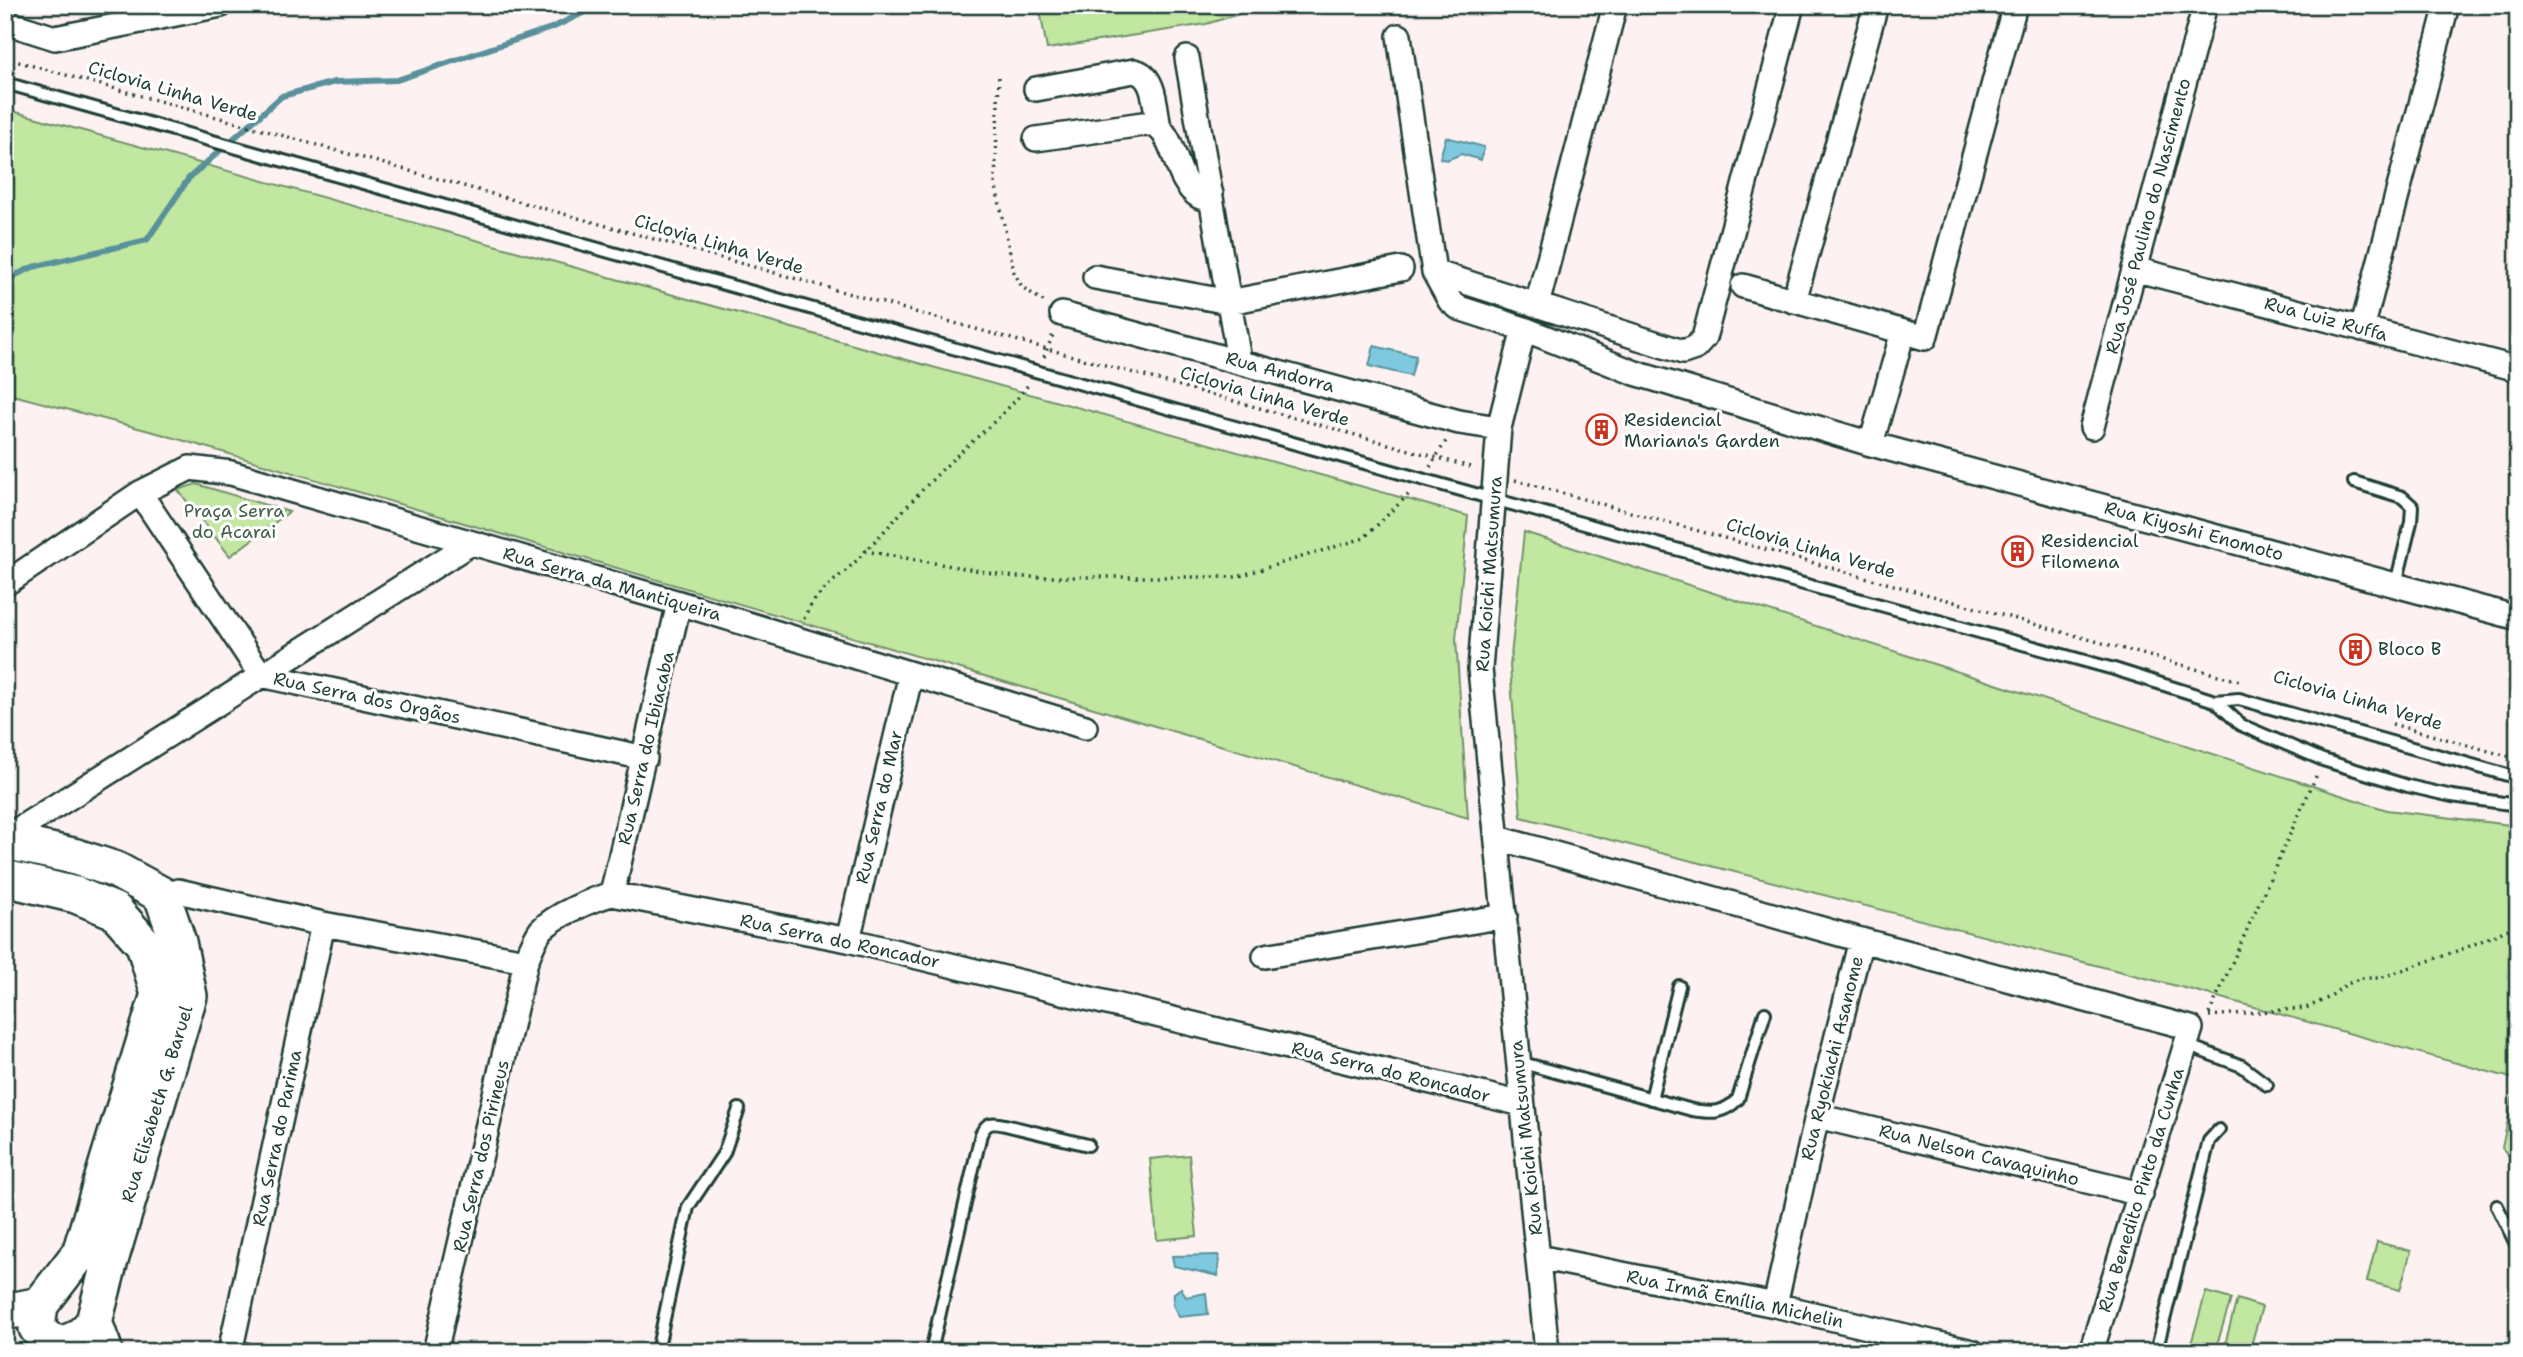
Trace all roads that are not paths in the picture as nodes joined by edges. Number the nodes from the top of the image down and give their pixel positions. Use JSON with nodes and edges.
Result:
{"nodes":[{"id":1,"x":221,"y":5,"type":"edge"},
{"id":2,"x":1615,"y":5,"type":"edge"},
{"id":3,"x":1792,"y":5,"type":"edge"},
{"id":4,"x":1876,"y":5,"type":"edge"},
{"id":5,"x":2015,"y":5,"type":"edge"},
{"id":6,"x":2205,"y":5,"type":"edge"},
{"id":7,"x":2447,"y":5,"type":"edge"},
{"id":8,"x":5,"y":22,"type":"edge"},
{"id":9,"x":1399,"y":36,"type":"dead end"},
{"id":10,"x":1187,"y":58,"type":"dead end"},
{"id":11,"x":5,"y":83,"type":"edge"},
{"id":12,"x":1036,"y":89,"type":"dead end"},
{"id":13,"x":1159,"y":128,"type":"junction"},
{"id":14,"x":1036,"y":139,"type":"dead end"},
{"id":15,"x":1211,"y":194,"type":"junction"},
{"id":16,"x":1401,"y":269,"type":"dead end"},
{"id":17,"x":2134,"y":269,"type":"junction"},
{"id":18,"x":1434,"y":272,"type":"junction"},
{"id":19,"x":1095,"y":277,"type":"dead end"},
{"id":20,"x":1743,"y":286,"type":"dead end"},
{"id":21,"x":1794,"y":301,"type":"junction"},
{"id":22,"x":1229,"y":302,"type":"junction"},
{"id":23,"x":1537,"y":305,"type":"junction"},
{"id":24,"x":1062,"y":314,"type":"road end"},
{"id":25,"x":1524,"y":329,"type":"junction"},
{"id":26,"x":2362,"y":329,"type":"junction"},
{"id":27,"x":1903,"y":332,"type":"junction"},
{"id":28,"x":1239,"y":360,"type":"junction"},
{"id":29,"x":2518,"y":369,"type":"edge"},
{"id":30,"x":2092,"y":427,"type":"dead end"},
{"id":31,"x":1499,"y":428,"type":"junction"},
{"id":32,"x":1871,"y":444,"type":"junction"},
{"id":33,"x":2354,"y":482,"type":"dead end"},
{"id":34,"x":140,"y":493,"type":"junction"},
{"id":35,"x":1493,"y":499,"type":"junction"},
{"id":36,"x":471,"y":542,"type":"junction"},
{"id":37,"x":5,"y":584,"type":"edge"},
{"id":38,"x":2396,"y":584,"type":"junction"},
{"id":39,"x":679,"y":603,"type":"junction"},
{"id":40,"x":2518,"y":618,"type":"edge"},
{"id":41,"x":911,"y":674,"type":"junction"},
{"id":42,"x":261,"y":675,"type":"junction"},
{"id":43,"x":2215,"y":701,"type":"junction"},
{"id":44,"x":1085,"y":727,"type":"dead end"},
{"id":45,"x":645,"y":758,"type":"junction"},
{"id":46,"x":2518,"y":778,"type":"edge"},
{"id":47,"x":2518,"y":805,"type":"edge"},
{"id":48,"x":1498,"y":838,"type":"junction"},
{"id":49,"x":5,"y":840,"type":"edge"},
{"id":50,"x":5,"y":878,"type":"edge"},
{"id":51,"x":178,"y":891,"type":"dead end"},
{"id":52,"x":612,"y":894,"type":"junction"},
{"id":53,"x":1505,"y":916,"type":"junction"},
{"id":54,"x":323,"y":924,"type":"junction"},
{"id":55,"x":848,"y":940,"type":"junction"},
{"id":56,"x":1861,"y":940,"type":"junction"},
{"id":57,"x":1265,"y":956,"type":"dead end"},
{"id":58,"x":526,"y":961,"type":"junction"},
{"id":59,"x":1679,"y":986,"type":"dead end"},
{"id":60,"x":1765,"y":1013,"type":"dead end"},
{"id":61,"x":2195,"y":1030,"type":"junction"},
{"id":62,"x":1519,"y":1062,"type":"junction"},
{"id":63,"x":2267,"y":1085,"type":"dead end"},
{"id":64,"x":1651,"y":1099,"type":"junction"},
{"id":65,"x":1522,"y":1104,"type":"junction"},
{"id":66,"x":738,"y":1109,"type":"dead end"},
{"id":67,"x":1818,"y":1116,"type":"junction"},
{"id":68,"x":2219,"y":1130,"type":"dead end"},
{"id":69,"x":1088,"y":1145,"type":"dead end"},
{"id":70,"x":2141,"y":1194,"type":"junction"},
{"id":71,"x":2497,"y":1206,"type":"dead end"},
{"id":72,"x":2518,"y":1248,"type":"edge"},
{"id":73,"x":1538,"y":1257,"type":"junction"},
{"id":74,"x":40,"y":1305,"type":"junction"},
{"id":75,"x":1774,"y":1305,"type":"junction"},
{"id":76,"x":5,"y":1312,"type":"edge"},
{"id":77,"x":100,"y":1337,"type":"edge"},
{"id":78,"x":231,"y":1348,"type":"edge"},
{"id":79,"x":256,"y":1352,"type":"edge"},
{"id":80,"x":435,"y":1352,"type":"edge"},
{"id":81,"x":657,"y":1352,"type":"edge"},
{"id":82,"x":932,"y":1352,"type":"edge"},
{"id":83,"x":1547,"y":1352,"type":"edge"},
{"id":84,"x":1973,"y":1352,"type":"edge"},
{"id":85,"x":2091,"y":1352,"type":"edge"},
{"id":86,"x":2156,"y":1352,"type":"edge"}],
"edges":[{"from":1,"to":8,"type":"street"},
{"from":2,"to":23,"type":"street"},
{"from":3,"to":23,"type":"street"},
{"from":4,"to":21,"type":"street"},
{"from":5,"to":27,"type":"street"},
{"from":6,"to":17,"type":"street","name":"Rua José Paulino do Nascimento"},
{"from":7,"to":26,"type":"street"},
{"from":9,"to":18,"type":"street"},
{"from":10,"to":15,"type":"street"},
{"from":11,"to":35,"type":"lane"},
{"from":12,"to":13,"type":"street"},
{"from":13,"to":14,"type":"street"},
{"from":13,"to":15,"type":"street"},
{"from":15,"to":22,"type":"street"},
{"from":16,"to":22,"type":"street"},
{"from":17,"to":26,"type":"street","name":"Rua Luiz Ruffa"},
{"from":17,"to":30,"type":"street","name":"Rua José Paulino do Nascimento"},
{"from":18,"to":23,"type":"street"},
{"from":18,"to":25,"type":"street"},
{"from":19,"to":22,"type":"street"},
{"from":20,"to":21,"type":"street"},
{"from":21,"to":27,"type":"street"},
{"from":22,"to":28,"type":"street"},
{"from":24,"to":28,"type":"street","name":"Rua Andorra"},
{"from":25,"to":31,"type":"street","name":"Rua Koichi Matsumura"},
{"from":25,"to":32,"type":"street"},
{"from":26,"to":29,"type":"street","name":"Rua Luiz Ruffa"},
{"from":27,"to":32,"type":"street"},
{"from":28,"to":31,"type":"street","name":"Rua Andorra"},
{"from":31,"to":35,"type":"street","name":"Rua Koichi Matsumura"},
{"from":32,"to":38,"type":"street","name":"Rua Kiyoshi Enomoto"},
{"from":33,"to":38,"type":"lane"},
{"from":34,"to":36,"type":"street","name":"Rua Serra da Mantiqueira"},
{"from":34,"to":37,"type":"street","name":"Rua Serra da Mantiqueira"},
{"from":34,"to":42,"type":"street","name":"Rua Serra dos Orgãos"},
{"from":35,"to":43,"type":"lane"},
{"from":35,"to":48,"type":"street","name":"Rua Koichi Matsumura"},
{"from":36,"to":39,"type":"street","name":"Rua Serra da Mantiqueira"},
{"from":36,"to":42,"type":"street"},
{"from":38,"to":40,"type":"street","name":"Rua Kiyoshi Enomoto"},
{"from":39,"to":41,"type":"street","name":"Rua Serra da Mantiqueira"},
{"from":39,"to":45,"type":"street","name":"Rua Serra do Ibiacaba"},
{"from":41,"to":44,"type":"street","name":"Rua Serra da Mantiqueira"},
{"from":41,"to":55,"type":"street","name":"Rua Serra do Mar"},
{"from":42,"to":45,"type":"street","name":"Rua Serra dos Orgãos"},
{"from":42,"to":49,"type":"street"},
{"from":43,"to":46,"type":"lane"},
{"from":43,"to":47,"type":"lane"},
{"from":45,"to":52,"type":"street","name":"Rua Serra do Ibiacaba"},
{"from":48,"to":53,"type":"street","name":"Rua Koichi Matsumura"},
{"from":48,"to":56,"type":"street"},
{"from":49,"to":77,"type":"main road","name":"Rua Elisabeth G. Baruel"},
{"from":50,"to":74,"type":"main road","name":"Rua Elisabeth G. Baruel"},
{"from":51,"to":54,"type":"street"},
{"from":52,"to":55,"type":"street","name":"Rua Serra do Roncador"},
{"from":52,"to":58,"type":"street"},
{"from":53,"to":57,"type":"street"},
{"from":53,"to":62,"type":"street","name":"Rua Koichi Matsumura"},
{"from":54,"to":58,"type":"street"},
{"from":54,"to":78,"type":"street","name":"Rua Serra do Parima"},
{"from":55,"to":65,"type":"street","name":"Rua Serra do Roncador"},
{"from":56,"to":61,"type":"street","name":"Rua Ryokiachi Asanome"},
{"from":56,"to":67,"type":"street","name":"Rua Ryokiachi Asanome"},
{"from":58,"to":80,"type":"street","name":"Rua Serra dos Pirineus"},
{"from":59,"to":64,"type":"lane"},
{"from":60,"to":64,"type":"lane"},
{"from":61,"to":63,"type":"lane"},
{"from":61,"to":70,"type":"street","name":"Rua Benedito Pinto da Cunha"},
{"from":62,"to":64,"type":"lane"},
{"from":62,"to":65,"type":"street","name":"Rua Koichi Matsumura"},
{"from":65,"to":73,"type":"street","name":"Rua Koichi Matsumura"},
{"from":66,"to":81,"type":"lane"},
{"from":67,"to":70,"type":"street","name":"Rua Nelson Cavaquinho"},
{"from":67,"to":75,"type":"street","name":"Rua Ryokiachi Asanome"},
{"from":68,"to":86,"type":"lane"},
{"from":69,"to":82,"type":"lane"},
{"from":70,"to":85,"type":"street","name":"Rua Benedito Pinto da Cunha"},
{"from":71,"to":72,"type":"lane"},
{"from":73,"to":75,"type":"street","name":"Rua Irmã Emília Michelin"},
{"from":73,"to":83,"type":"street","name":"Rua Koichi Matsumura"},
{"from":74,"to":76,"type":"main road"},
{"from":74,"to":77,"type":"main road"},
{"from":75,"to":84,"type":"street","name":"Rua Irmã Emília Michelin"},
{"from":78,"to":79,"type":"lane"}]}
